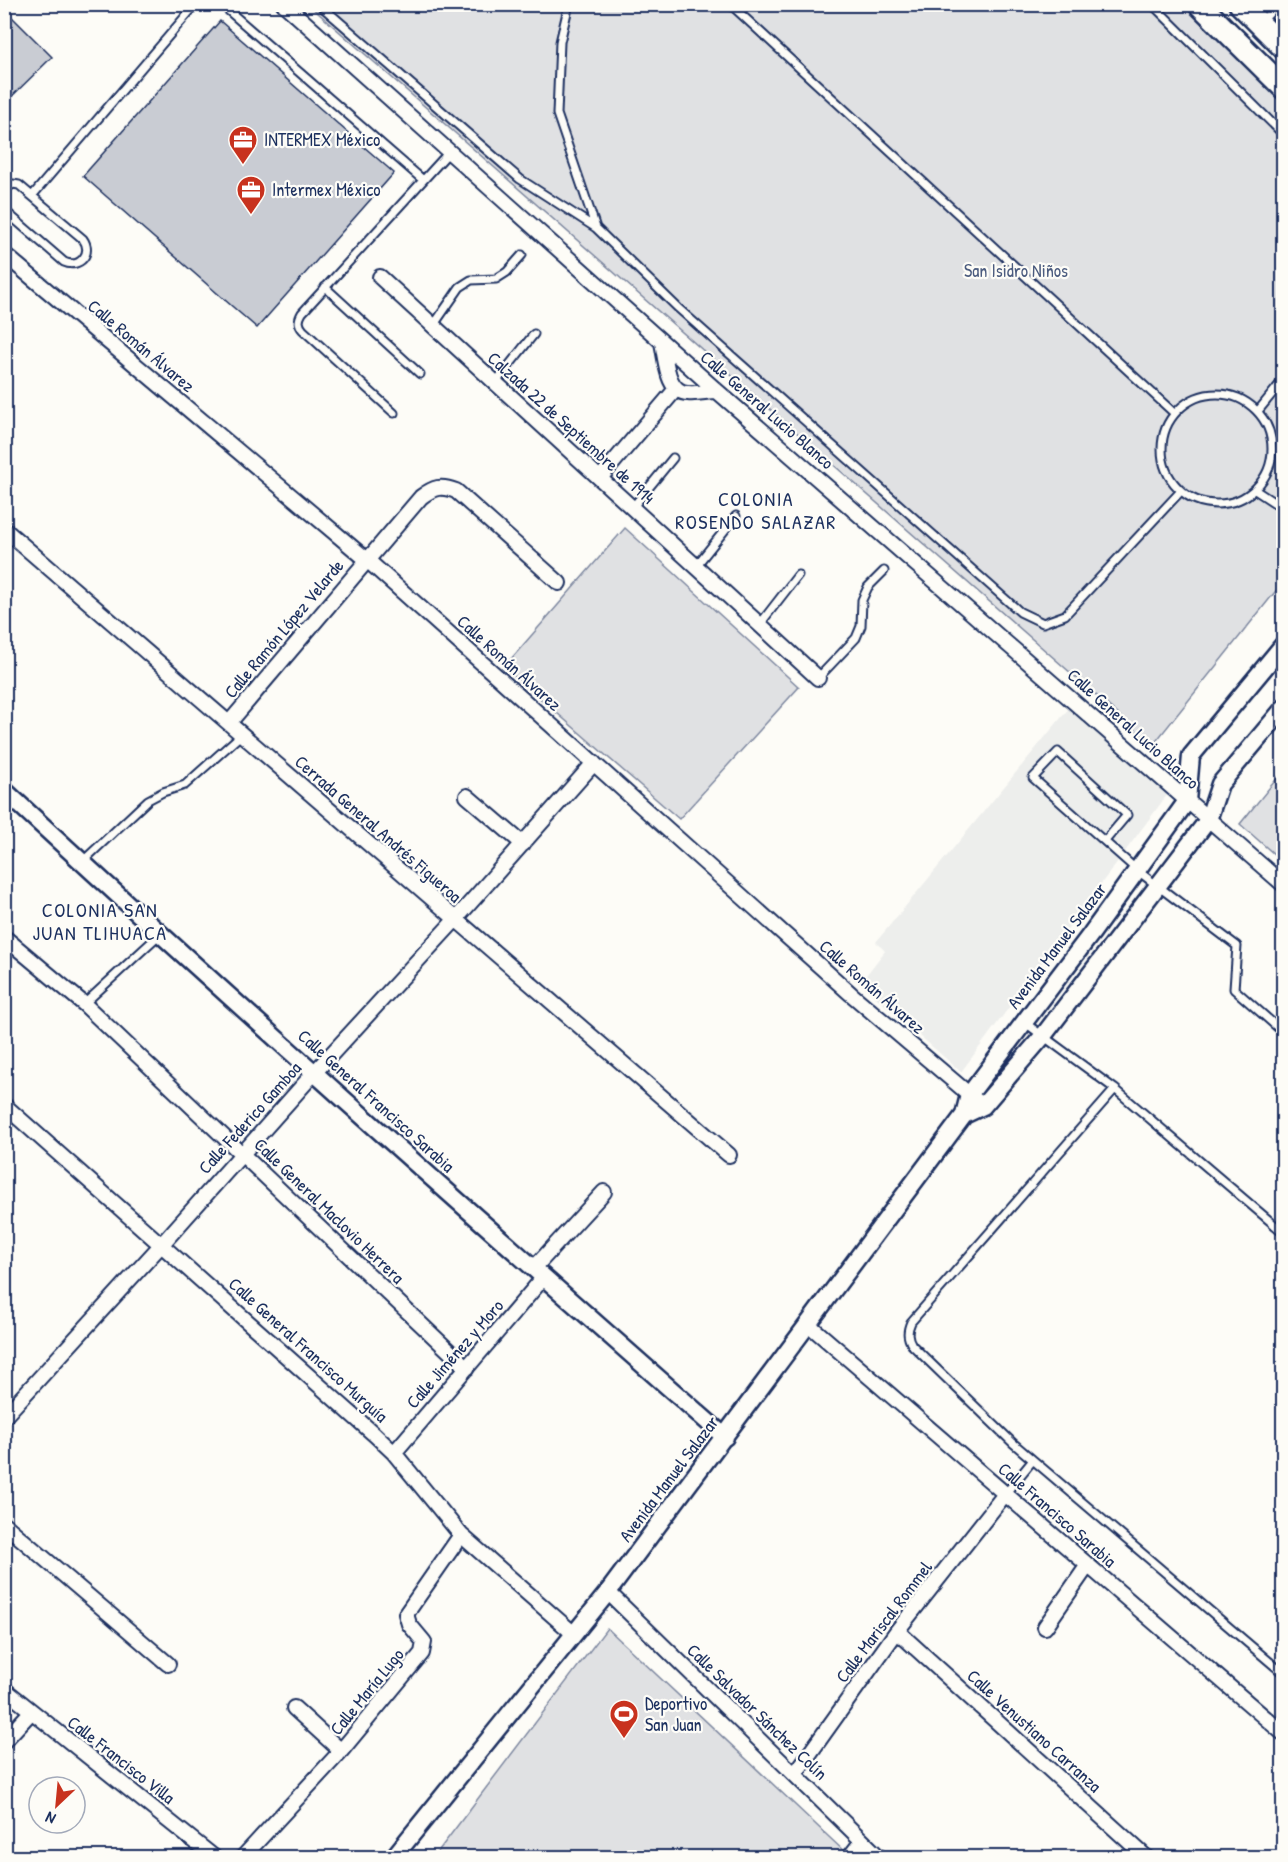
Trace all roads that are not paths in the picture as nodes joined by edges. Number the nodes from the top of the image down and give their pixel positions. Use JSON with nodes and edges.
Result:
{"nodes":[{"id":1,"x":196,"y":4,"type":"edge"},
{"id":2,"x":221,"y":4,"type":"edge"},
{"id":3,"x":284,"y":4,"type":"edge"},
{"id":4,"x":320,"y":4,"type":"edge"},
{"id":5,"x":569,"y":4,"type":"edge"},
{"id":6,"x":730,"y":4,"type":"edge"},
{"id":7,"x":1152,"y":4,"type":"edge"},
{"id":8,"x":1199,"y":4,"type":"edge"},
{"id":9,"x":1240,"y":4,"type":"edge"},
{"id":10,"x":1278,"y":4,"type":"edge"},
{"id":11,"x":1259,"y":23,"type":"junction"},
{"id":12,"x":1284,"y":48,"type":"edge"},
{"id":13,"x":1284,"y":88,"type":"edge"},
{"id":14,"x":1284,"y":135,"type":"edge"},
{"id":15,"x":449,"y":152,"type":"junction"},
{"id":16,"x":423,"y":180,"type":"junction"},
{"id":17,"x":4,"y":190,"type":"edge"},
{"id":18,"x":32,"y":196,"type":"junction"},
{"id":19,"x":4,"y":210,"type":"edge"},
{"id":20,"x":596,"y":228,"type":"junction"},
{"id":21,"x":4,"y":254,"type":"edge"},
{"id":22,"x":522,"y":255,"type":"dead end"},
{"id":23,"x":380,"y":278,"type":"dead end"},
{"id":24,"x":325,"y":287,"type":"junction"},
{"id":25,"x":433,"y":326,"type":"junction"},
{"id":26,"x":534,"y":334,"type":"dead end"},
{"id":27,"x":661,"y":341,"type":"junction"},
{"id":28,"x":420,"y":374,"type":"dead end"},
{"id":29,"x":1284,"y":379,"type":"edge"},
{"id":30,"x":495,"y":382,"type":"junction"},
{"id":31,"x":676,"y":389,"type":"junction"},
{"id":32,"x":717,"y":391,"type":"junction"},
{"id":33,"x":1258,"y":411,"type":"junction"},
{"id":34,"x":394,"y":413,"type":"dead end"},
{"id":35,"x":1174,"y":413,"type":"junction"},
{"id":36,"x":673,"y":458,"type":"dead end"},
{"id":37,"x":600,"y":478,"type":"junction"},
{"id":38,"x":1255,"y":490,"type":"junction"},
{"id":39,"x":1181,"y":491,"type":"junction"},
{"id":40,"x":632,"y":508,"type":"junction"},
{"id":41,"x":1284,"y":509,"type":"edge"},
{"id":42,"x":736,"y":516,"type":"dead end"},
{"id":43,"x":4,"y":529,"type":"edge"},
{"id":44,"x":366,"y":559,"type":"junction"},
{"id":45,"x":696,"y":566,"type":"junction"},
{"id":46,"x":884,"y":571,"type":"dead end"},
{"id":47,"x":798,"y":575,"type":"dead end"},
{"id":48,"x":559,"y":583,"type":"dead end"},
{"id":49,"x":759,"y":624,"type":"junction"},
{"id":50,"x":1284,"y":644,"type":"edge"},
{"id":51,"x":818,"y":678,"type":"joint"},
{"id":52,"x":1284,"y":708,"type":"edge"},
{"id":53,"x":229,"y":723,"type":"junction"},
{"id":54,"x":242,"y":734,"type":"junction"},
{"id":55,"x":594,"y":763,"type":"junction"},
{"id":56,"x":4,"y":790,"type":"edge"},
{"id":57,"x":467,"y":796,"type":"dead end"},
{"id":58,"x":1187,"y":801,"type":"junction"},
{"id":59,"x":1208,"y":820,"type":"junction"},
{"id":60,"x":1104,"y":841,"type":"junction"},
{"id":61,"x":523,"y":844,"type":"junction"},
{"id":62,"x":82,"y":862,"type":"junction"},
{"id":63,"x":1138,"y":871,"type":"junction"},
{"id":64,"x":1284,"y":885,"type":"edge"},
{"id":65,"x":1158,"y":886,"type":"junction"},
{"id":66,"x":455,"y":920,"type":"junction"},
{"id":67,"x":160,"y":934,"type":"junction"},
{"id":68,"x":1092,"y":934,"type":"junction"},
{"id":69,"x":4,"y":937,"type":"edge"},
{"id":70,"x":1110,"y":948,"type":"junction"},
{"id":71,"x":84,"y":1004,"type":"junction"},
{"id":72,"x":1024,"y":1022,"type":"junction"},
{"id":73,"x":1284,"y":1033,"type":"edge"},
{"id":74,"x":1043,"y":1036,"type":"junction"},
{"id":75,"x":315,"y":1072,"type":"junction"},
{"id":76,"x":1115,"y":1089,"type":"junction"},
{"id":77,"x":969,"y":1095,"type":"junction"},
{"id":78,"x":4,"y":1105,"type":"edge"},
{"id":79,"x":983,"y":1106,"type":"junction"},
{"id":80,"x":964,"y":1115,"type":"junction"},
{"id":81,"x":242,"y":1154,"type":"junction"},
{"id":82,"x":729,"y":1155,"type":"dead end"},
{"id":83,"x":604,"y":1192,"type":"dead end"},
{"id":84,"x":1284,"y":1233,"type":"edge"},
{"id":85,"x":162,"y":1244,"type":"junction"},
{"id":86,"x":539,"y":1273,"type":"junction"},
{"id":87,"x":808,"y":1324,"type":"junction"},
{"id":88,"x":467,"y":1368,"type":"junction"},
{"id":89,"x":4,"y":1417,"type":"edge"},
{"id":90,"x":725,"y":1437,"type":"junction"},
{"id":91,"x":394,"y":1453,"type":"junction"},
{"id":92,"x":1033,"y":1460,"type":"junction"},
{"id":93,"x":1005,"y":1494,"type":"junction"},
{"id":94,"x":4,"y":1524,"type":"edge"},
{"id":95,"x":461,"y":1535,"type":"junction"},
{"id":96,"x":1088,"y":1565,"type":"junction"},
{"id":97,"x":608,"y":1592,"type":"junction"},
{"id":98,"x":1046,"y":1627,"type":"dead end"},
{"id":99,"x":897,"y":1631,"type":"junction"},
{"id":100,"x":574,"y":1634,"type":"junction"},
{"id":101,"x":168,"y":1664,"type":"dead end"},
{"id":102,"x":1284,"y":1674,"type":"edge"},
{"id":103,"x":4,"y":1689,"type":"edge"},
{"id":104,"x":294,"y":1708,"type":"dead end"},
{"id":105,"x":31,"y":1712,"type":"junction"},
{"id":106,"x":1284,"y":1734,"type":"edge"},
{"id":107,"x":4,"y":1741,"type":"edge"},
{"id":108,"x":341,"y":1751,"type":"junction"},
{"id":109,"x":795,"y":1774,"type":"junction"},
{"id":110,"x":862,"y":1841,"type":"junction"},
{"id":111,"x":215,"y":1857,"type":"edge"},
{"id":112,"x":242,"y":1857,"type":"edge"},
{"id":113,"x":394,"y":1857,"type":"edge"},
{"id":114,"x":849,"y":1857,"type":"edge"},
{"id":115,"x":880,"y":1857,"type":"edge"},
{"id":116,"x":1147,"y":1857,"type":"edge"}],
"edges":[{"from":1,"to":18,"type":"lane"},
{"from":2,"to":16,"type":"lane"},
{"from":3,"to":15,"type":"street","name":"Calle General Lucio Blanco"},
{"from":4,"to":20,"type":"lane"},
{"from":5,"to":20,"type":"lane"},
{"from":6,"to":35,"type":"lane"},
{"from":7,"to":14,"type":"lane"},
{"from":8,"to":13,"type":"main road"},
{"from":9,"to":11,"type":"main road"},
{"from":10,"to":11,"type":"lane"},
{"from":11,"to":12,"type":"main road"},
{"from":15,"to":16,"type":"lane"},
{"from":15,"to":27,"type":"street","name":"Calle General Lucio Blanco"},
{"from":16,"to":24,"type":"lane"},
{"from":17,"to":18,"type":"lane"},
{"from":18,"to":19,"type":"lane"},
{"from":20,"to":39,"type":"lane"},
{"from":21,"to":44,"type":"street","name":"Calle Román Álvarez"},
{"from":22,"to":25,"type":"lane"},
{"from":23,"to":25,"type":"street","name":"Calzada 22 de Septiembre de 1914"},
{"from":24,"to":28,"type":"lane"},
{"from":24,"to":34,"type":"lane"},
{"from":25,"to":30,"type":"street","name":"Calzada 22 de Septiembre de 1914"},
{"from":26,"to":30,"type":"lane"},
{"from":27,"to":31,"type":"street"},
{"from":27,"to":32,"type":"street","name":"Calle General Lucio Blanco"},
{"from":29,"to":33,"type":"lane"},
{"from":30,"to":37,"type":"street","name":"Calzada 22 de Septiembre de 1914"},
{"from":31,"to":32,"type":"street"},
{"from":31,"to":37,"type":"street"},
{"from":32,"to":58,"type":"street","name":"Calle General Lucio Blanco"},
{"from":33,"to":35,"type":"lane"},
{"from":33,"to":38,"type":"lane"},
{"from":35,"to":39,"type":"lane"},
{"from":36,"to":40,"type":"lane"},
{"from":37,"to":40,"type":"street","name":"Calzada 22 de Septiembre de 1914"},
{"from":38,"to":39,"type":"lane"},
{"from":38,"to":41,"type":"lane"},
{"from":40,"to":45,"type":"street","name":"Calzada 22 de Septiembre de 1914"},
{"from":42,"to":45,"type":"lane"},
{"from":43,"to":53,"type":"street","name":"Cerrada General Andrés Figueroa"},
{"from":44,"to":48,"type":"street","name":"Calle Ramón López Velarde"},
{"from":44,"to":53,"type":"street","name":"Calle Ramón López Velarde"},
{"from":44,"to":55,"type":"street","name":"Calle Román Álvarez"},
{"from":45,"to":49,"type":"street","name":"Calzada 22 de Septiembre de 1914"},
{"from":46,"to":51,"type":"lane"},
{"from":47,"to":49,"type":"lane"},
{"from":49,"to":51,"type":"street","name":"Calzada 22 de Septiembre de 1914"},
{"from":50,"to":58,"type":"street"},
{"from":52,"to":59,"type":"street","name":"Avenida Manuel Salazar"},
{"from":53,"to":54,"type":"street","name":"Cerrada General Andrés Figueroa"},
{"from":54,"to":62,"type":"lane"},
{"from":54,"to":66,"type":"street","name":"Cerrada General Andrés Figueroa"},
{"from":55,"to":61,"type":"street","name":"Calle Federico Gamboa"},
{"from":55,"to":77,"type":"street","name":"Calle Román Álvarez"},
{"from":56,"to":62,"type":"street","name":"Calle General Francisco Sarabia"},
{"from":57,"to":61,"type":"street"},
{"from":58,"to":59,"type":"street","name":"Calle General Lucio Blanco"},
{"from":58,"to":63,"type":"street","name":"Avenida Manuel Salazar"},
{"from":59,"to":64,"type":"street","name":"Calle General Lucio Blanco"},
{"from":59,"to":65,"type":"street","name":"Avenida Manuel Salazar"},
{"from":60,"to":60,"type":"lane"},
{"from":60,"to":63,"type":"lane"},
{"from":61,"to":66,"type":"street","name":"Calle Federico Gamboa"},
{"from":62,"to":67,"type":"street","name":"Calle General Francisco Sarabia"},
{"from":63,"to":65,"type":"lane"},
{"from":63,"to":68,"type":"street","name":"Avenida Manuel Salazar"},
{"from":65,"to":70,"type":"street","name":"Avenida Manuel Salazar"},
{"from":65,"to":73,"type":"lane"},
{"from":66,"to":75,"type":"street","name":"Calle Federico Gamboa"},
{"from":66,"to":82,"type":"street","name":"Cerrada General Andrés Figueroa"},
{"from":67,"to":71,"type":"lane"},
{"from":67,"to":75,"type":"street","name":"Calle General Francisco Sarabia"},
{"from":68,"to":70,"type":"street"},
{"from":68,"to":72,"type":"street","name":"Avenida Manuel Salazar"},
{"from":69,"to":71,"type":"street","name":"Calle General Maclovio Herrera"},
{"from":70,"to":74,"type":"street","name":"Avenida Manuel Salazar"},
{"from":71,"to":81,"type":"street","name":"Calle General Maclovio Herrera"},
{"from":72,"to":74,"type":"lane"},
{"from":72,"to":77,"type":"street","name":"Avenida Manuel Salazar"},
{"from":74,"to":76,"type":"lane"},
{"from":74,"to":79,"type":"street","name":"Avenida Manuel Salazar"},
{"from":75,"to":81,"type":"street","name":"Calle Federico Gamboa"},
{"from":75,"to":86,"type":"street","name":"Calle General Francisco Sarabia"},
{"from":76,"to":84,"type":"lane"},
{"from":76,"to":92,"type":"lane"},
{"from":77,"to":79,"type":"street","name":"Calle Román Álvarez"},
{"from":77,"to":80,"type":"street","name":"Avenida Manuel Salazar"},
{"from":78,"to":85,"type":"street","name":"Calle General Francisco Murguía"},
{"from":79,"to":80,"type":"street","name":"Avenida Manuel Salazar"},
{"from":80,"to":87,"type":"street","name":"Avenida Manuel Salazar"},
{"from":81,"to":85,"type":"street","name":"Calle Federico Gamboa"},
{"from":81,"to":88,"type":"street","name":"Calle General Maclovio Herrera"},
{"from":83,"to":86,"type":"street","name":"Calle Jiménez y Moro"},
{"from":85,"to":89,"type":"street","name":"Calle Federico Gamboa"},
{"from":85,"to":91,"type":"street","name":"Calle General Francisco Murguía"},
{"from":86,"to":88,"type":"street","name":"Calle Jiménez y Moro"},
{"from":86,"to":90,"type":"street","name":"Calle General Francisco Sarabia"},
{"from":87,"to":90,"type":"street","name":"Avenida Manuel Salazar"},
{"from":87,"to":93,"type":"street","name":"Calle Francisco Sarabia"},
{"from":88,"to":91,"type":"street","name":"Calle Jiménez y Moro"},
{"from":90,"to":97,"type":"street","name":"Avenida Manuel Salazar"},
{"from":91,"to":95,"type":"street","name":"Calle General Francisco Murguía"},
{"from":92,"to":93,"type":"lane"},
{"from":92,"to":102,"type":"lane"},
{"from":93,"to":96,"type":"street","name":"Calle Francisco Sarabia"},
{"from":93,"to":99,"type":"street","name":"Calle Mariscal Rommel"},
{"from":94,"to":101,"type":"street"},
{"from":95,"to":100,"type":"street","name":"Calle General Francisco Murguía"},
{"from":95,"to":108,"type":"street","name":"Calle María Lugo"},
{"from":96,"to":98,"type":"street"},
{"from":96,"to":106,"type":"street","name":"Calle Francisco Sarabia"},
{"from":97,"to":100,"type":"street","name":"Avenida Manuel Salazar"},
{"from":97,"to":109,"type":"street","name":"Calle Salvador Sánchez Colín"},
{"from":99,"to":109,"type":"street","name":"Calle Mariscal Rommel"},
{"from":99,"to":116,"type":"street","name":"Calle Venustiano Carranza"},
{"from":100,"to":113,"type":"street","name":"Avenida Manuel Salazar"},
{"from":103,"to":105,"type":"street","name":"Calle Francisco Villa"},
{"from":104,"to":108,"type":"street"},
{"from":105,"to":107,"type":"street"},
{"from":105,"to":111,"type":"street","name":"Calle Francisco Villa"},
{"from":108,"to":112,"type":"street","name":"Calle María Lugo"},
{"from":109,"to":110,"type":"street","name":"Calle Salvador Sánchez Colín"},
{"from":110,"to":114,"type":"street"},
{"from":110,"to":115,"type":"street","name":"Calle Salvador Sánchez Colín"}]}
